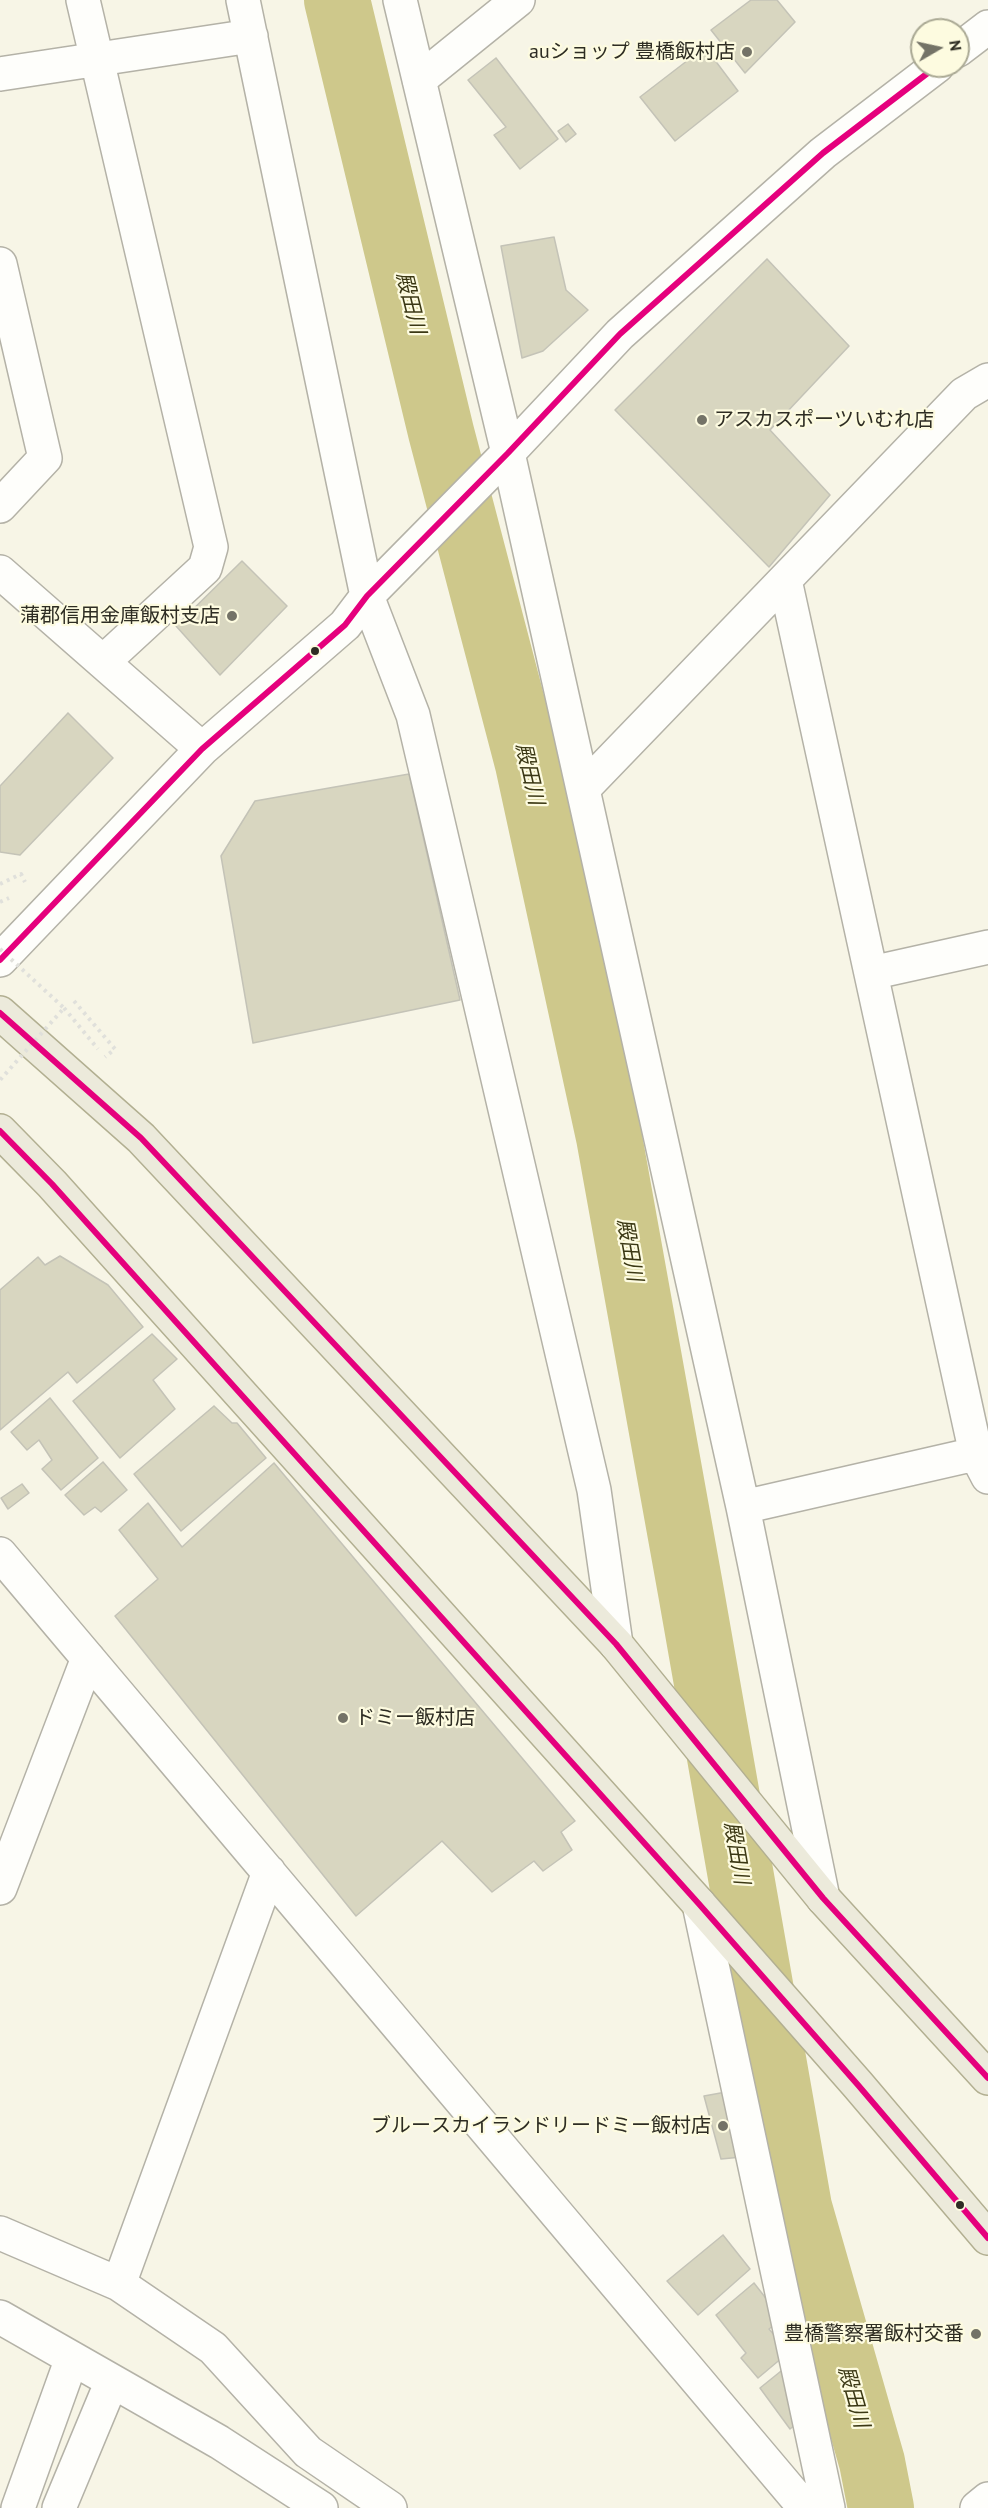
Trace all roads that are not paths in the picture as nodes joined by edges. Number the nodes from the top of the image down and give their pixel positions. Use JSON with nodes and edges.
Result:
{"nodes":[{"id":1,"x":83,"y":0,"type":"edge"},
{"id":2,"x":243,"y":0,"type":"edge"},
{"id":3,"x":400,"y":0,"type":"edge"},
{"id":4,"x":518,"y":0,"type":"edge"},
{"id":5,"x":988,"y":27,"type":"edge"},
{"id":6,"x":251,"y":36,"type":"junction"},
{"id":7,"x":970,"y":41,"type":"edge"},
{"id":8,"x":97,"y":60,"type":"junction"},
{"id":9,"x":0,"y":75,"type":"edge"},
{"id":10,"x":921,"y":78,"type":"edge"},
{"id":11,"x":419,"y":80,"type":"junction"},
{"id":12,"x":0,"y":264,"type":"edge"},
{"id":13,"x":988,"y":380,"type":"edge"},
{"id":14,"x":502,"y":459,"type":"junction"},
{"id":15,"x":0,"y":506,"type":"edge"},
{"id":16,"x":0,"y":572,"type":"edge"},
{"id":17,"x":785,"y":580,"type":"junction"},
{"id":18,"x":378,"y":585,"type":"junction"},
{"id":19,"x":103,"y":662,"type":"junction"},
{"id":20,"x":202,"y":749,"type":"junction"},
{"id":21,"x":583,"y":789,"type":"junction"},
{"id":22,"x":988,"y":946,"type":"edge"},
{"id":23,"x":0,"y":960,"type":"edge"},
{"id":24,"x":871,"y":973,"type":"junction"},
{"id":25,"x":0,"y":1013,"type":"edge"},
{"id":26,"x":0,"y":1131,"type":"edge"},
{"id":27,"x":984,"y":1461,"type":"edge"},
{"id":28,"x":743,"y":1507,"type":"junction"},
{"id":29,"x":0,"y":1554,"type":"edge"},
{"id":30,"x":616,"y":1644,"type":"junction"},
{"id":31,"x":88,"y":1658,"type":"junction"},
{"id":32,"x":11,"y":1824,"type":"edge"},
{"id":33,"x":269,"y":1872,"type":"junction"},
{"id":34,"x":0,"y":1888,"type":"edge"},
{"id":35,"x":815,"y":1888,"type":"junction"},
{"id":36,"x":699,"y":1904,"type":"junction"},
{"id":37,"x":988,"y":2078,"type":"edge"},
{"id":38,"x":0,"y":2233,"type":"edge"},
{"id":39,"x":988,"y":2238,"type":"edge"},
{"id":40,"x":119,"y":2284,"type":"junction"},
{"id":41,"x":0,"y":2317,"type":"edge"},
{"id":42,"x":72,"y":2358,"type":"junction"},
{"id":43,"x":112,"y":2381,"type":"junction"},
{"id":44,"x":287,"y":2498,"type":"edge"},
{"id":45,"x":988,"y":2499,"type":"edge"},
{"id":46,"x":18,"y":2508,"type":"edge"},
{"id":47,"x":59,"y":2508,"type":"edge"},
{"id":48,"x":321,"y":2508,"type":"edge"},
{"id":49,"x":390,"y":2508,"type":"edge"},
{"id":50,"x":805,"y":2508,"type":"edge"},
{"id":51,"x":828,"y":2508,"type":"edge"},
{"id":52,"x":977,"y":2508,"type":"edge"}],
"edges":[{"from":1,"to":8,"type":"street"},
{"from":2,"to":6,"type":"street"},
{"from":3,"to":11,"type":"street"},
{"from":4,"to":11,"type":"street"},
{"from":5,"to":7,"type":"street"},
{"from":6,"to":8,"type":"street"},
{"from":6,"to":18,"type":"street"},
{"from":8,"to":9,"type":"street"},
{"from":8,"to":19,"type":"street"},
{"from":10,"to":14,"type":"street"},
{"from":11,"to":14,"type":"street"},
{"from":12,"to":15,"type":"street"},
{"from":13,"to":17,"type":"street"},
{"from":14,"to":18,"type":"street"},
{"from":14,"to":21,"type":"street"},
{"from":16,"to":19,"type":"street"},
{"from":17,"to":21,"type":"street"},
{"from":17,"to":24,"type":"street"},
{"from":18,"to":20,"type":"street"},
{"from":18,"to":30,"type":"street"},
{"from":19,"to":20,"type":"street"},
{"from":20,"to":23,"type":"street"},
{"from":21,"to":28,"type":"street"},
{"from":22,"to":24,"type":"street"},
{"from":24,"to":27,"type":"street"},
{"from":25,"to":30,"type":"main road"},
{"from":26,"to":36,"type":"main road"},
{"from":27,"to":28,"type":"street"},
{"from":28,"to":35,"type":"street"},
{"from":29,"to":31,"type":"street"},
{"from":30,"to":35,"type":"main road"},
{"from":31,"to":32,"type":"street"},
{"from":31,"to":33,"type":"street"},
{"from":32,"to":34,"type":"street"},
{"from":33,"to":40,"type":"street"},
{"from":33,"to":50,"type":"street"},
{"from":35,"to":37,"type":"main road"},
{"from":36,"to":39,"type":"main road"},
{"from":36,"to":51,"type":"street"},
{"from":38,"to":40,"type":"street"},
{"from":40,"to":49,"type":"street"},
{"from":41,"to":42,"type":"street"},
{"from":42,"to":43,"type":"street"},
{"from":42,"to":46,"type":"street"},
{"from":43,"to":44,"type":"street"},
{"from":43,"to":47,"type":"street"},
{"from":44,"to":48,"type":"street"},
{"from":45,"to":52,"type":"street"}]}
